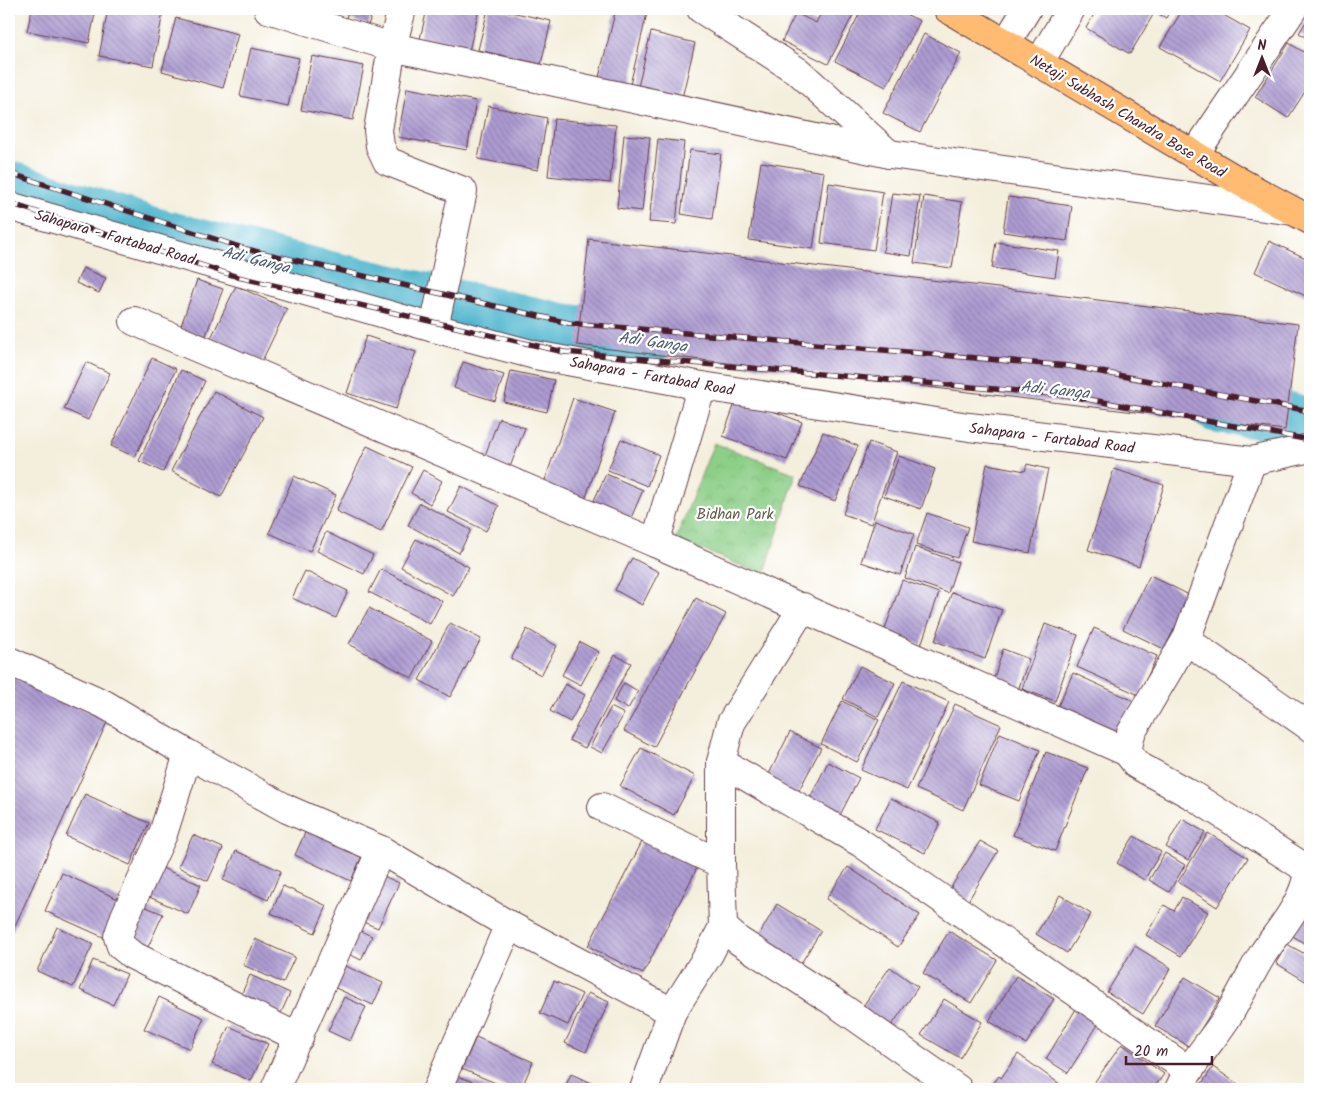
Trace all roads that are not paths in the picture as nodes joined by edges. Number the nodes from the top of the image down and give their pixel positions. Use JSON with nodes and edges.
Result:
{"nodes":[{"id":1,"x":268,"y":9,"type":"edge"},
{"id":2,"x":402,"y":9,"type":"edge"},
{"id":3,"x":701,"y":9,"type":"edge"},
{"id":4,"x":948,"y":9,"type":"edge"},
{"id":5,"x":1027,"y":9,"type":"edge"},
{"id":6,"x":1071,"y":9,"type":"edge"},
{"id":7,"x":1294,"y":9,"type":"edge"},
{"id":8,"x":1006,"y":43,"type":"junction"},
{"id":9,"x":392,"y":47,"type":"junction"},
{"id":10,"x":1039,"y":63,"type":"junction"},
{"id":11,"x":890,"y":154,"type":"junction"},
{"id":12,"x":1194,"y":155,"type":"junction"},
{"id":13,"x":9,"y":206,"type":"edge"},
{"id":14,"x":1301,"y":216,"type":"edge"},
{"id":15,"x":437,"y":310,"type":"junction"},
{"id":16,"x":134,"y":321,"type":"dead end"},
{"id":17,"x":702,"y":386,"type":"junction"},
{"id":18,"x":1310,"y":448,"type":"edge"},
{"id":19,"x":1252,"y":461,"type":"junction"},
{"id":20,"x":655,"y":543,"type":"junction"},
{"id":21,"x":803,"y":607,"type":"junction"},
{"id":22,"x":1186,"y":640,"type":"junction"},
{"id":23,"x":9,"y":661,"type":"edge"},
{"id":24,"x":1310,"y":727,"type":"edge"},
{"id":25,"x":1128,"y":752,"type":"junction"},
{"id":26,"x":188,"y":754,"type":"junction"},
{"id":27,"x":721,"y":762,"type":"junction"},
{"id":28,"x":602,"y":807,"type":"dead end"},
{"id":29,"x":381,"y":850,"type":"junction"},
{"id":30,"x":721,"y":864,"type":"junction"},
{"id":31,"x":1309,"y":873,"type":"edge"},
{"id":32,"x":509,"y":925,"type":"junction"},
{"id":33,"x":723,"y":927,"type":"junction"},
{"id":34,"x":672,"y":1012,"type":"junction"},
{"id":35,"x":299,"y":1038,"type":"junction"},
{"id":36,"x":1184,"y":1080,"type":"edge"},
{"id":37,"x":275,"y":1089,"type":"edge"},
{"id":38,"x":437,"y":1089,"type":"edge"},
{"id":39,"x":644,"y":1089,"type":"edge"},
{"id":40,"x":958,"y":1089,"type":"edge"}],
"edges":[{"from":1,"to":9,"type":"street"},
{"from":2,"to":9,"type":"street"},
{"from":3,"to":11,"type":"street"},
{"from":4,"to":8,"type":"main road","name":"Netaji Subhash Chandra Bose Road"},
{"from":5,"to":8,"type":"street"},
{"from":6,"to":10,"type":"street"},
{"from":7,"to":12,"type":"street"},
{"from":8,"to":10,"type":"main road","name":"Netaji Subhash Chandra Bose Road"},
{"from":9,"to":11,"type":"street"},
{"from":9,"to":15,"type":"street"},
{"from":10,"to":12,"type":"main road","name":"Netaji Subhash Chandra Bose Road"},
{"from":11,"to":14,"type":"street"},
{"from":12,"to":14,"type":"main road","name":"Netaji Subhash Chandra Bose Road"},
{"from":13,"to":15,"type":"street","name":"Sahapara - Fartabad Road"},
{"from":15,"to":17,"type":"street","name":"Sahapara - Fartabad Road"},
{"from":16,"to":20,"type":"street"},
{"from":17,"to":19,"type":"street","name":"Sahapara - Fartabad Road"},
{"from":17,"to":20,"type":"street"},
{"from":18,"to":19,"type":"street","name":"Sahapara - Fartabad Road"},
{"from":19,"to":22,"type":"street"},
{"from":20,"to":21,"type":"street"},
{"from":21,"to":25,"type":"street"},
{"from":21,"to":27,"type":"street"},
{"from":22,"to":24,"type":"street"},
{"from":22,"to":25,"type":"street"},
{"from":23,"to":26,"type":"street"},
{"from":25,"to":31,"type":"street"},
{"from":26,"to":29,"type":"street"},
{"from":26,"to":35,"type":"street"},
{"from":27,"to":30,"type":"street"},
{"from":27,"to":36,"type":"street"},
{"from":28,"to":30,"type":"street"},
{"from":29,"to":32,"type":"street"},
{"from":29,"to":35,"type":"street"},
{"from":30,"to":33,"type":"street"},
{"from":31,"to":36,"type":"street"},
{"from":32,"to":34,"type":"street"},
{"from":32,"to":38,"type":"street"},
{"from":33,"to":34,"type":"street"},
{"from":33,"to":40,"type":"street"},
{"from":34,"to":39,"type":"street"},
{"from":35,"to":37,"type":"street"}]}
